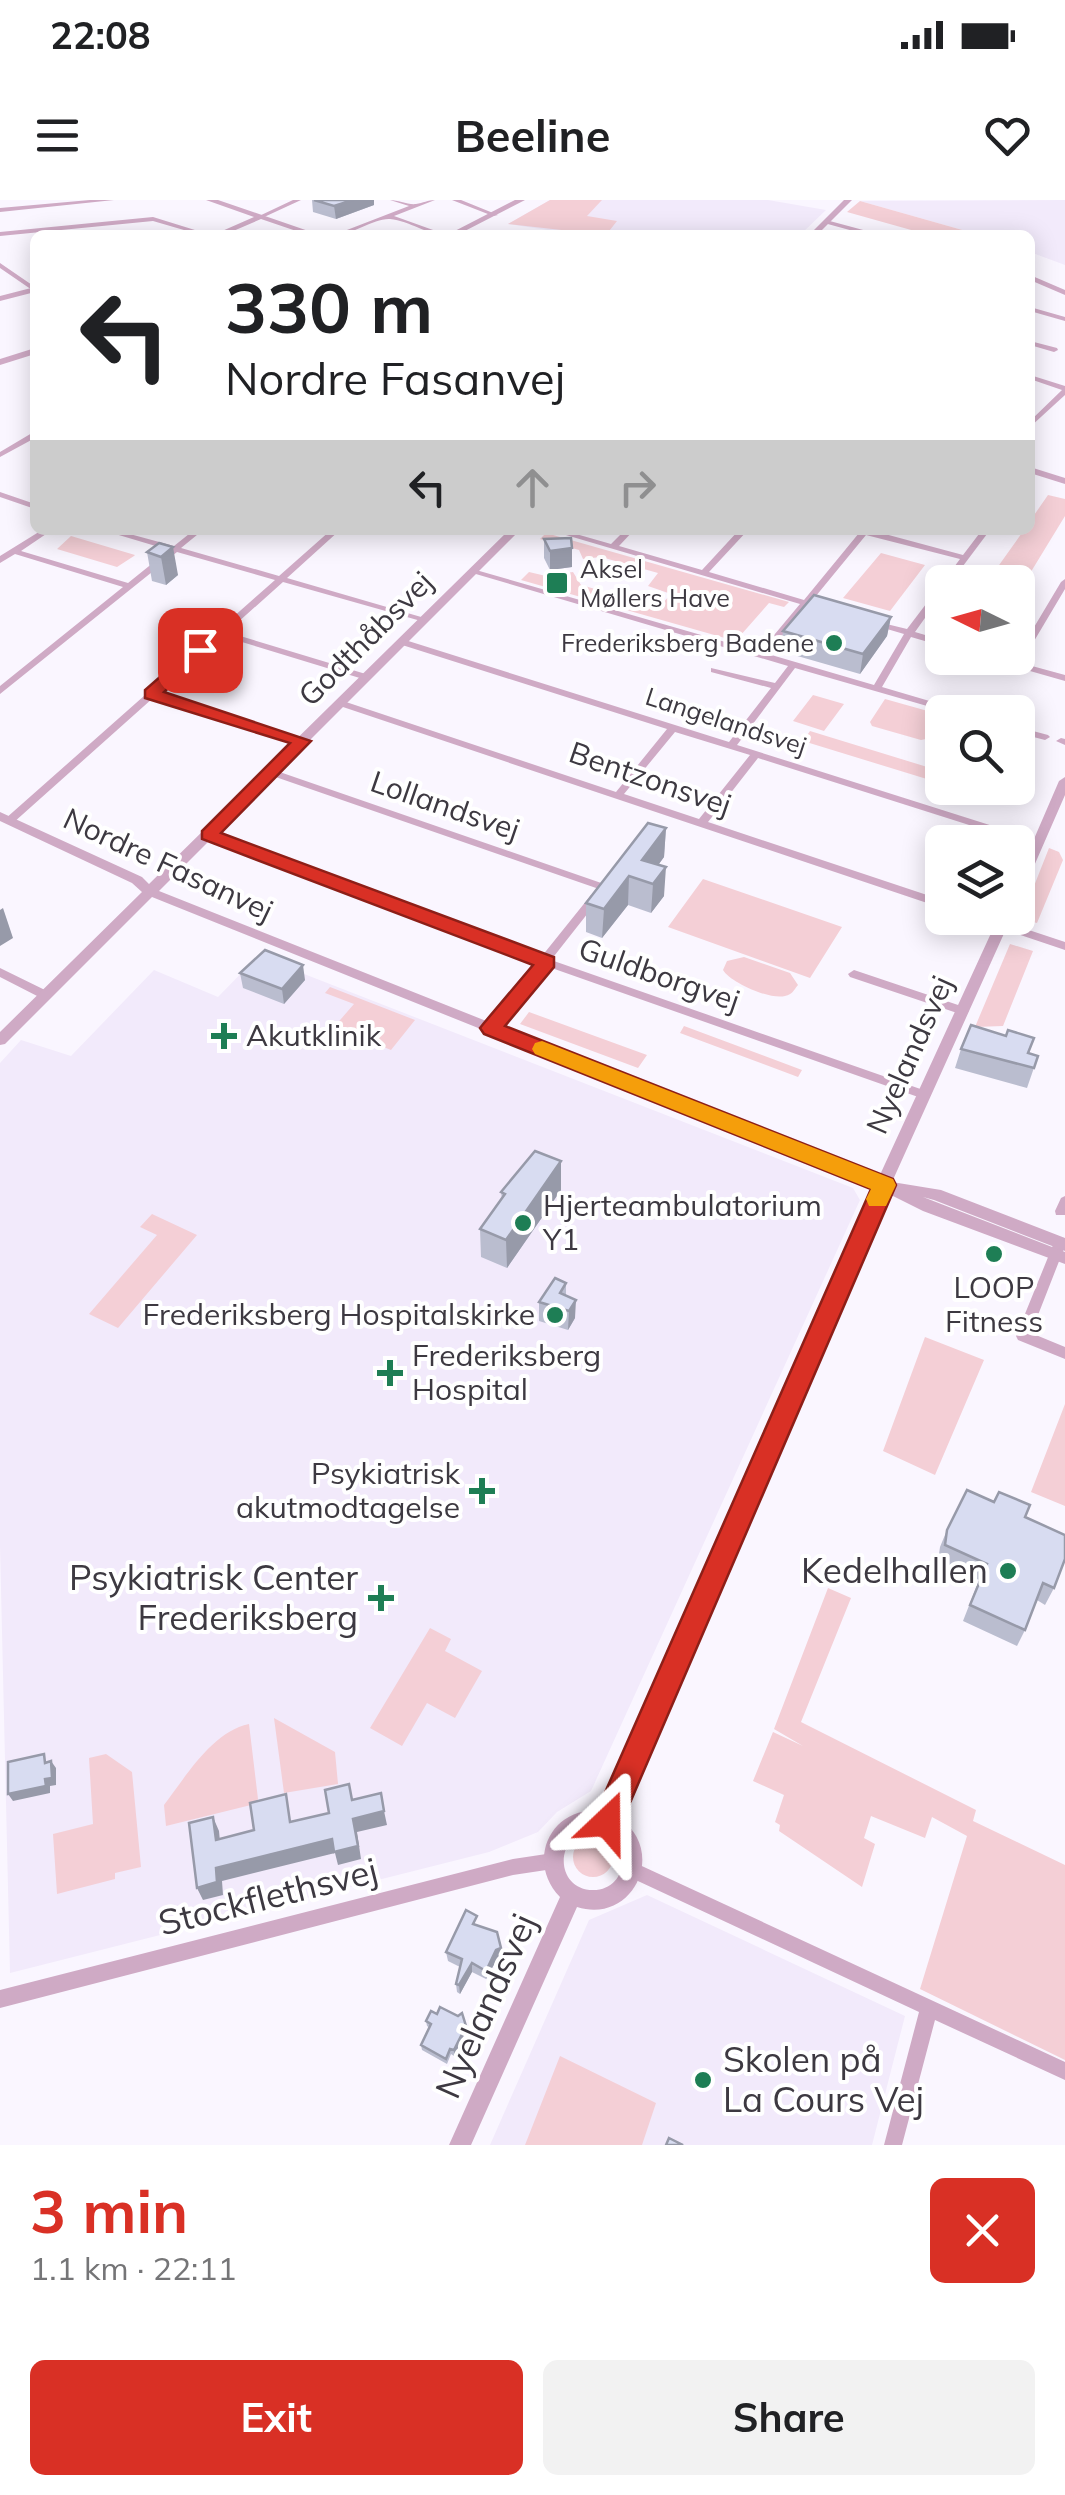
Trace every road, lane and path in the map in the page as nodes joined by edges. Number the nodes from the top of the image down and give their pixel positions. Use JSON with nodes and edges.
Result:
{"nodes":[{"id":1,"x":109,"y":200,"type":"edge"},
{"id":2,"x":210,"y":200,"type":"edge"},
{"id":3,"x":298,"y":200,"type":"edge"},
{"id":4,"x":393,"y":200,"type":"edge"},
{"id":5,"x":432,"y":200,"type":"edge"},
{"id":6,"x":455,"y":200,"type":"edge"},
{"id":7,"x":520,"y":200,"type":"edge"},
{"id":8,"x":534,"y":200,"type":"edge"},
{"id":9,"x":848,"y":200,"type":"edge"},
{"id":10,"x":414,"y":206,"type":"junction"},
{"id":11,"x":0,"y":210,"type":"edge"},
{"id":12,"x":495,"y":215,"type":"junction"},
{"id":13,"x":387,"y":216,"type":"junction"},
{"id":14,"x":260,"y":217,"type":"junction"},
{"id":15,"x":115,"y":222,"type":"junction"},
{"id":16,"x":826,"y":222,"type":"junction"},
{"id":17,"x":38,"y":230,"type":"edge"},
{"id":18,"x":192,"y":230,"type":"edge"},
{"id":19,"x":229,"y":230,"type":"edge"},
{"id":20,"x":300,"y":230,"type":"edge"},
{"id":21,"x":349,"y":230,"type":"edge"},
{"id":22,"x":431,"y":230,"type":"edge"},
{"id":23,"x":459,"y":230,"type":"edge"},
{"id":24,"x":477,"y":230,"type":"edge"},
{"id":25,"x":818,"y":230,"type":"edge"},
{"id":26,"x":857,"y":230,"type":"edge"},
{"id":27,"x":30,"y":231,"type":"edge"},
{"id":28,"x":0,"y":234,"type":"edge"},
{"id":29,"x":0,"y":265,"type":"edge"},
{"id":30,"x":1035,"y":279,"type":"edge"},
{"id":31,"x":30,"y":286,"type":"edge"},
{"id":32,"x":30,"y":291,"type":"edge"},
{"id":33,"x":1065,"y":293,"type":"edge"},
{"id":34,"x":0,"y":298,"type":"edge"},
{"id":35,"x":1035,"y":310,"type":"edge"},
{"id":36,"x":1065,"y":319,"type":"edge"},
{"id":37,"x":1035,"y":344,"type":"edge"},
{"id":38,"x":30,"y":348,"type":"edge"},
{"id":39,"x":30,"y":349,"type":"edge"},
{"id":40,"x":1054,"y":350,"type":"dead end"},
{"id":41,"x":0,"y":354,"type":"edge"},
{"id":42,"x":0,"y":362,"type":"edge"},
{"id":43,"x":1035,"y":382,"type":"edge"},
{"id":44,"x":1064,"y":391,"type":"edge"},
{"id":45,"x":1035,"y":420,"type":"edge"},
{"id":46,"x":30,"y":438,"type":"edge"},
{"id":47,"x":0,"y":454,"type":"edge"},
{"id":48,"x":1035,"y":472,"type":"edge"},
{"id":49,"x":1065,"y":482,"type":"edge"},
{"id":50,"x":0,"y":494,"type":"edge"},
{"id":51,"x":30,"y":505,"type":"edge"},
{"id":52,"x":40,"y":535,"type":"edge"},
{"id":53,"x":123,"y":535,"type":"edge"},
{"id":54,"x":193,"y":535,"type":"edge"},
{"id":55,"x":330,"y":535,"type":"edge"},
{"id":56,"x":510,"y":535,"type":"edge"},
{"id":57,"x":570,"y":535,"type":"edge"},
{"id":58,"x":625,"y":535,"type":"edge"},
{"id":59,"x":739,"y":535,"type":"edge"},
{"id":60,"x":860,"y":535,"type":"edge"},
{"id":61,"x":878,"y":535,"type":"edge"},
{"id":62,"x":982,"y":535,"type":"edge"},
{"id":63,"x":613,"y":548,"type":"junction"},
{"id":64,"x":175,"y":550,"type":"junction"},
{"id":65,"x":13,"y":552,"type":"junction"},
{"id":66,"x":964,"y":558,"type":"junction"},
{"id":67,"x":0,"y":560,"type":"edge"},
{"id":68,"x":959,"y":565,"type":"edge"},
{"id":69,"x":473,"y":572,"type":"junction"},
{"id":70,"x":704,"y":573,"type":"junction"},
{"id":71,"x":281,"y":579,"type":"junction"},
{"id":72,"x":1065,"y":582,"type":"edge"},
{"id":73,"x":130,"y":586,"type":"junction"},
{"id":74,"x":806,"y":602,"type":"junction"},
{"id":75,"x":838,"y":612,"type":"edge"},
{"id":76,"x":925,"y":612,"type":"edge"},
{"id":77,"x":854,"y":616,"type":"edge"},
{"id":78,"x":424,"y":620,"type":"junction"},
{"id":79,"x":1035,"y":632,"type":"edge"},
{"id":80,"x":220,"y":633,"type":"junction"},
{"id":81,"x":909,"y":633,"type":"junction"},
{"id":82,"x":925,"y":637,"type":"edge"},
{"id":83,"x":402,"y":642,"type":"junction"},
{"id":84,"x":762,"y":656,"type":"junction"},
{"id":85,"x":792,"y":665,"type":"junction"},
{"id":86,"x":1035,"y":669,"type":"edge"},
{"id":87,"x":714,"y":670,"type":"dead end"},
{"id":88,"x":366,"y":677,"type":"junction"},
{"id":89,"x":1065,"y":678,"type":"edge"},
{"id":90,"x":776,"y":686,"type":"junction"},
{"id":91,"x":876,"y":688,"type":"junction"},
{"id":92,"x":0,"y":691,"type":"edge"},
{"id":93,"x":152,"y":694,"type":"junction"},
{"id":94,"x":340,"y":703,"type":"junction"},
{"id":95,"x":925,"y":703,"type":"edge"},
{"id":96,"x":673,"y":728,"type":"junction"},
{"id":97,"x":1035,"y":734,"type":"edge"},
{"id":98,"x":1044,"y":736,"type":"dead end"},
{"id":99,"x":302,"y":741,"type":"junction"},
{"id":100,"x":731,"y":746,"type":"junction"},
{"id":101,"x":753,"y":758,"type":"junction"},
{"id":102,"x":271,"y":772,"type":"junction"},
{"id":103,"x":1065,"y":781,"type":"edge"},
{"id":104,"x":619,"y":794,"type":"junction"},
{"id":105,"x":5,"y":819,"type":"edge"},
{"id":106,"x":702,"y":823,"type":"junction"},
{"id":107,"x":209,"y":835,"type":"junction"},
{"id":108,"x":1036,"y":843,"type":"joint"},
{"id":109,"x":612,"y":875,"type":"edge"},
{"id":110,"x":603,"y":887,"type":"junction"},
{"id":111,"x":150,"y":892,"type":"junction"},
{"id":112,"x":925,"y":898,"type":"edge"},
{"id":113,"x":1035,"y":934,"type":"edge"},
{"id":114,"x":997,"y":935,"type":"edge"},
{"id":115,"x":1065,"y":946,"type":"edge"},
{"id":116,"x":546,"y":962,"type":"junction"},
{"id":117,"x":0,"y":972,"type":"edge"},
{"id":118,"x":854,"y":974,"type":"dead end"},
{"id":119,"x":45,"y":995,"type":"junction"},
{"id":120,"x":963,"y":1011,"type":"junction"},
{"id":121,"x":491,"y":1028,"type":"junction"},
{"id":122,"x":0,"y":1040,"type":"edge"},
{"id":123,"x":925,"y":1095,"type":"junction"},
{"id":124,"x":884,"y":1185,"type":"junction"},
{"id":125,"x":1061,"y":1250,"type":"edge"},
{"id":126,"x":1065,"y":1353,"type":"edge"},
{"id":127,"x":607,"y":1822,"type":"junction"},
{"id":128,"x":553,"y":1861,"type":"junction"},
{"id":129,"x":631,"y":1869,"type":"junction"},
{"id":130,"x":572,"y":1894,"type":"junction"},
{"id":131,"x":0,"y":1999,"type":"edge"},
{"id":132,"x":929,"y":2007,"type":"junction"},
{"id":133,"x":1065,"y":2070,"type":"edge"},
{"id":134,"x":460,"y":2145,"type":"edge"},
{"id":135,"x":893,"y":2145,"type":"edge"}],
"edges":[{"from":1,"to":11,"type":"street"},
{"from":1,"to":15,"type":"street"},
{"from":2,"to":14,"type":"street"},
{"from":3,"to":14,"type":"street"},
{"from":4,"to":10,"type":"street"},
{"from":5,"to":10,"type":"street"},
{"from":6,"to":12,"type":"street"},
{"from":7,"to":12,"type":"street"},
{"from":8,"to":24,"type":"street"},
{"from":9,"to":16,"type":"street"},
{"from":10,"to":13,"type":"street"},
{"from":12,"to":23,"type":"street"},
{"from":13,"to":21,"type":"street"},
{"from":13,"to":22,"type":"street"},
{"from":14,"to":19,"type":"street"},
{"from":14,"to":20,"type":"street"},
{"from":15,"to":17,"type":"street"},
{"from":15,"to":18,"type":"street"},
{"from":16,"to":25,"type":"street"},
{"from":16,"to":26,"type":"street"},
{"from":27,"to":28,"type":"street"},
{"from":29,"to":31,"type":"street"},
{"from":30,"to":33,"type":"street"},
{"from":32,"to":34,"type":"street"},
{"from":35,"to":36,"type":"street"},
{"from":37,"to":40,"type":"street"},
{"from":38,"to":41,"type":"street"},
{"from":39,"to":42,"type":"street"},
{"from":43,"to":44,"type":"street"},
{"from":44,"to":45,"type":"street"},
{"from":46,"to":47,"type":"street"},
{"from":48,"to":49,"type":"street"},
{"from":50,"to":51,"type":"street"},
{"from":52,"to":65,"type":"street"},
{"from":53,"to":64,"type":"street"},
{"from":54,"to":64,"type":"street"},
{"from":55,"to":71,"type":"street"},
{"from":56,"to":69,"type":"street","name":"Godthåbsvej"},
{"from":57,"to":63,"type":"street"},
{"from":58,"to":63,"type":"street"},
{"from":59,"to":70,"type":"street"},
{"from":60,"to":74,"type":"street"},
{"from":61,"to":66,"type":"street"},
{"from":62,"to":66,"type":"street"},
{"from":63,"to":70,"type":"street"},
{"from":64,"to":71,"type":"street"},
{"from":64,"to":73,"type":"street"},
{"from":65,"to":67,"type":"street"},
{"from":65,"to":73,"type":"street"},
{"from":66,"to":68,"type":"street"},
{"from":69,"to":78,"type":"street","name":"Godthåbsvej"},
{"from":69,"to":84,"type":"street"},
{"from":70,"to":74,"type":"street"},
{"from":71,"to":78,"type":"street"},
{"from":71,"to":80,"type":"street"},
{"from":72,"to":79,"type":"street"},
{"from":73,"to":92,"type":"street"},
{"from":74,"to":75,"type":"street"},
{"from":74,"to":84,"type":"street"},
{"from":76,"to":81,"type":"street"},
{"from":77,"to":81,"type":"street"},
{"from":78,"to":83,"type":"street","name":"Godthåbsvej"},
{"from":80,"to":88,"type":"street"},
{"from":80,"to":93,"type":"street"},
{"from":81,"to":82,"type":"street"},
{"from":81,"to":91,"type":"street"},
{"from":83,"to":88,"type":"street","name":"Godthåbsvej"},
{"from":83,"to":96,"type":"street","name":"Langelandsvej"},
{"from":84,"to":85,"type":"street"},
{"from":85,"to":90,"type":"street"},
{"from":85,"to":91,"type":"street"},
{"from":86,"to":89,"type":"street"},
{"from":87,"to":90,"type":"street"},
{"from":88,"to":94,"type":"street","name":"Godthåbsvej"},
{"from":90,"to":100,"type":"street"},
{"from":91,"to":95,"type":"street"},
{"from":93,"to":99,"type":"street"},
{"from":93,"to":105,"type":"street"},
{"from":94,"to":99,"type":"street","name":"Godthåbsvej"},
{"from":94,"to":104,"type":"street","name":"Bentzonsvej"},
{"from":96,"to":100,"type":"street","name":"Langelandsvej"},
{"from":96,"to":104,"type":"street"},
{"from":97,"to":98,"type":"street"},
{"from":99,"to":102,"type":"street","name":"Godthåbsvej"},
{"from":100,"to":101,"type":"street","name":"Langelandsvej"},
{"from":101,"to":106,"type":"street"},
{"from":101,"to":108,"type":"street","name":"Langelandsvej"},
{"from":102,"to":107,"type":"street","name":"Godthåbsvej"},
{"from":102,"to":110,"type":"street","name":"Lollandsvej"},
{"from":103,"to":108,"type":"street"},
{"from":104,"to":106,"type":"street","name":"Bentzonsvej"},
{"from":105,"to":111,"type":"street","name":"Nordre Fasanvej"},
{"from":106,"to":112,"type":"street","name":"Bentzonsvej"},
{"from":107,"to":111,"type":"street","name":"Godthåbsvej"},
{"from":107,"to":116,"type":"street","name":"Guldborgvej"},
{"from":109,"to":110,"type":"street"},
{"from":110,"to":116,"type":"street"},
{"from":111,"to":119,"type":"street","name":"Godthåbsvej"},
{"from":111,"to":121,"type":"street","name":"Nordre Fasanvej"},
{"from":113,"to":115,"type":"street"},
{"from":114,"to":120,"type":"street","name":"Nyelandsvej"},
{"from":116,"to":121,"type":"street"},
{"from":116,"to":123,"type":"street","name":"Guldborgvej"},
{"from":117,"to":119,"type":"street"},
{"from":118,"to":120,"type":"street"},
{"from":119,"to":122,"type":"street","name":"Godthåbsvej"},
{"from":120,"to":123,"type":"street","name":"Nyelandsvej"},
{"from":121,"to":124,"type":"street","name":"Nordre Fasanvej"},
{"from":123,"to":124,"type":"street","name":"Nyelandsvej"},
{"from":124,"to":125,"type":"street","name":"Nordre Fasanvej"},
{"from":124,"to":127,"type":"street","name":"Nyelandsvej"},
{"from":125,"to":126,"type":"street"},
{"from":127,"to":128,"type":"street"},
{"from":127,"to":129,"type":"street"},
{"from":128,"to":130,"type":"street"},
{"from":128,"to":131,"type":"street","name":"Stockflethsvej"},
{"from":129,"to":130,"type":"street"},
{"from":129,"to":132,"type":"street"},
{"from":130,"to":134,"type":"street","name":"Nyelandsvej"},
{"from":132,"to":133,"type":"street"},
{"from":132,"to":135,"type":"street"}]}
